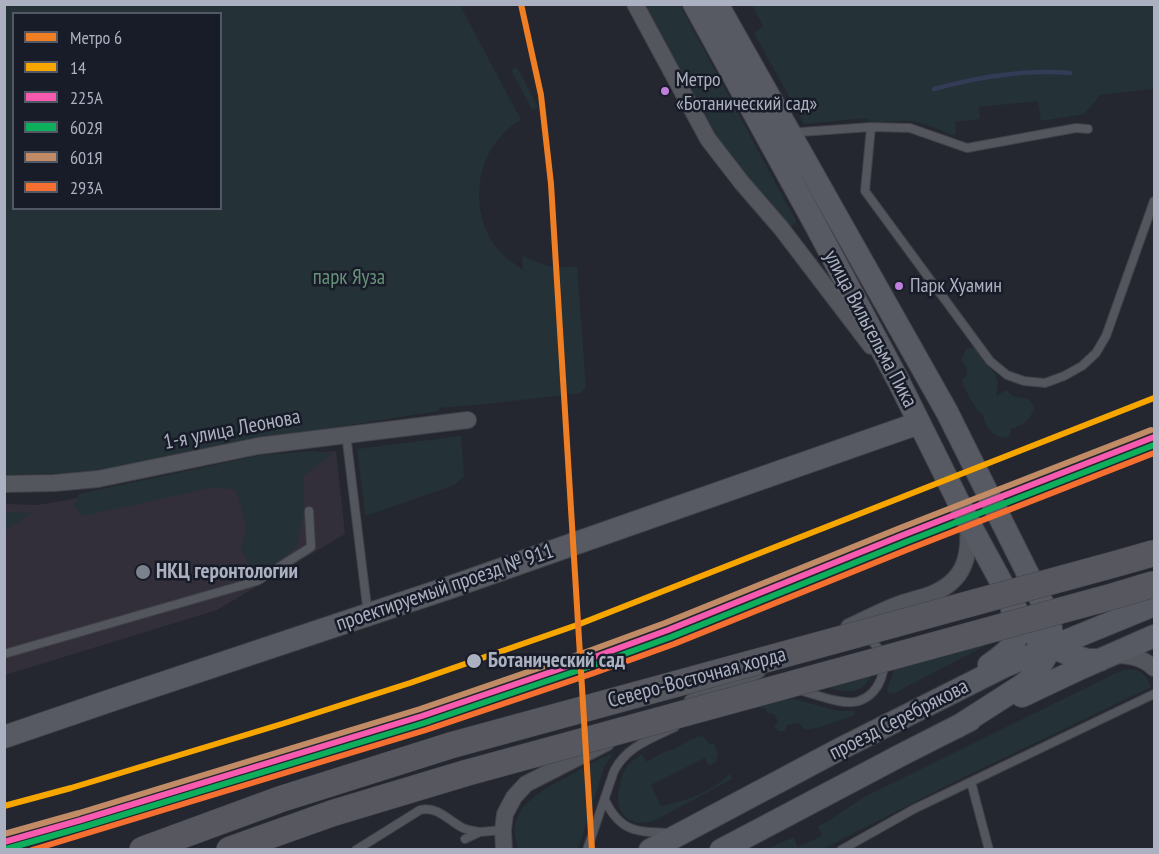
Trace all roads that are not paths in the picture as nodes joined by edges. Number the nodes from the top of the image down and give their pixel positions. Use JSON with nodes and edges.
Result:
{"nodes":[{"id":1,"x":635,"y":4,"type":"edge"},
{"id":2,"x":694,"y":4,"type":"edge"},
{"id":3,"x":717,"y":4,"type":"edge"},
{"id":4,"x":871,"y":127,"type":"junction"},
{"id":5,"x":1088,"y":129,"type":"dead end"},
{"id":6,"x":791,"y":138,"type":"junction"},
{"id":7,"x":1155,"y":201,"type":"edge"},
{"id":8,"x":829,"y":204,"type":"junction"},
{"id":9,"x":815,"y":224,"type":"junction"},
{"id":10,"x":781,"y":228,"type":"junction"},
{"id":11,"x":899,"y":382,"type":"junction"},
{"id":12,"x":468,"y":420,"type":"dead end"},
{"id":13,"x":919,"y":423,"type":"junction"},
{"id":14,"x":346,"y":434,"type":"junction"},
{"id":15,"x":4,"y":483,"type":"edge"},
{"id":16,"x":309,"y":511,"type":"dead end"},
{"id":17,"x":1000,"y":519,"type":"junction"},
{"id":18,"x":968,"y":521,"type":"junction"},
{"id":19,"x":1155,"y":553,"type":"edge"},
{"id":20,"x":1155,"y":558,"type":"edge"},
{"id":21,"x":1155,"y":584,"type":"edge"},
{"id":22,"x":1006,"y":591,"type":"junction"},
{"id":23,"x":1155,"y":605,"type":"edge"},
{"id":24,"x":368,"y":615,"type":"junction"},
{"id":25,"x":830,"y":635,"type":"junction"},
{"id":26,"x":1155,"y":636,"type":"edge"},
{"id":27,"x":1051,"y":647,"type":"junction"},
{"id":28,"x":4,"y":654,"type":"edge"},
{"id":29,"x":1106,"y":658,"type":"junction"},
{"id":30,"x":1155,"y":668,"type":"edge"},
{"id":31,"x":950,"y":693,"type":"junction"},
{"id":32,"x":1155,"y":694,"type":"edge"},
{"id":33,"x":957,"y":727,"type":"junction"},
{"id":34,"x":4,"y":737,"type":"edge"},
{"id":35,"x":971,"y":782,"type":"junction"},
{"id":36,"x":605,"y":800,"type":"junction"},
{"id":37,"x":503,"y":830,"type":"junction"},
{"id":38,"x":480,"y":832,"type":"junction"},
{"id":39,"x":681,"y":833,"type":"junction"},
{"id":40,"x":465,"y":839,"type":"dead end"},
{"id":41,"x":142,"y":849,"type":"edge"},
{"id":42,"x":229,"y":849,"type":"edge"},
{"id":43,"x":356,"y":849,"type":"edge"},
{"id":44,"x":504,"y":849,"type":"edge"},
{"id":45,"x":587,"y":849,"type":"edge"},
{"id":46,"x":650,"y":849,"type":"edge"},
{"id":47,"x":721,"y":849,"type":"edge"},
{"id":48,"x":841,"y":849,"type":"edge"},
{"id":49,"x":989,"y":849,"type":"edge"}],
"edges":[{"from":1,"to":10,"type":"street"},
{"from":2,"to":9,"type":"main road","name":"улица Вильгельма Пика"},
{"from":3,"to":6,"type":"main road","name":"улица Вильгельма Пика"},
{"from":4,"to":5,"type":"lane"},
{"from":4,"to":6,"type":"lane"},
{"from":4,"to":7,"type":"lane"},
{"from":6,"to":8,"type":"main road","name":"улица Вильгельма Пика"},
{"from":8,"to":9,"type":"street"},
{"from":8,"to":17,"type":"main road","name":"улица Вильгельма Пика"},
{"from":9,"to":10,"type":"street"},
{"from":9,"to":11,"type":"main road","name":"улица Вильгельма Пика"},
{"from":10,"to":11,"type":"street"},
{"from":11,"to":13,"type":"main road","name":"улица Вильгельма Пика"},
{"from":12,"to":14,"type":"street","name":"1-я улица Леонова"},
{"from":13,"to":18,"type":"main road","name":"улица Вильгельма Пика"},
{"from":13,"to":24,"type":"main road","name":"проектируемый проезд № 911"},
{"from":14,"to":15,"type":"street","name":"1-я улица Леонова"},
{"from":14,"to":24,"type":"lane"},
{"from":16,"to":28,"type":"lane"},
{"from":17,"to":20,"type":"main road"},
{"from":17,"to":27,"type":"main road","name":"улица Вильгельма Пика"},
{"from":18,"to":22,"type":"main road","name":"улица Вильгельма Пика"},
{"from":18,"to":25,"type":"street"},
{"from":19,"to":41,"type":"main road","name":"Северо-Восточная хорда","bridge":true},
{"from":21,"to":42,"type":"main road","name":"Северо-Восточная хорда","bridge":true},
{"from":22,"to":27,"type":"main road","name":"улица Вильгельма Пика"},
{"from":22,"to":31,"type":"main road"},
{"from":23,"to":27,"type":"main road","name":"проезд Серебрякова"},
{"from":24,"to":34,"type":"main road","name":"проектируемый проезд № 911"},
{"from":25,"to":36,"type":"lane"},
{"from":25,"to":37,"type":"street"},
{"from":26,"to":29,"type":"main road","name":"проезд Серебрякова"},
{"from":27,"to":29,"type":"main road","name":"улица Вильгельма Пика"},
{"from":27,"to":31,"type":"main road","name":"проезд Серебрякова"},
{"from":27,"to":33,"type":"main road"},
{"from":29,"to":30,"type":"street"},
{"from":29,"to":33,"type":"main road","name":"проезд Серебрякова"},
{"from":31,"to":39,"type":"main road","name":"проезд Серебрякова"},
{"from":32,"to":35,"type":"lane"},
{"from":33,"to":47,"type":"main road","name":"проезд Серебрякова"},
{"from":35,"to":48,"type":"lane"},
{"from":35,"to":49,"type":"lane"},
{"from":36,"to":39,"type":"lane"},
{"from":36,"to":45,"type":"lane"},
{"from":37,"to":38,"type":"lane"},
{"from":37,"to":44,"type":"street"},
{"from":38,"to":40,"type":"lane"},
{"from":38,"to":43,"type":"lane"},
{"from":39,"to":46,"type":"main road","name":"проезд Серебрякова"}]}
